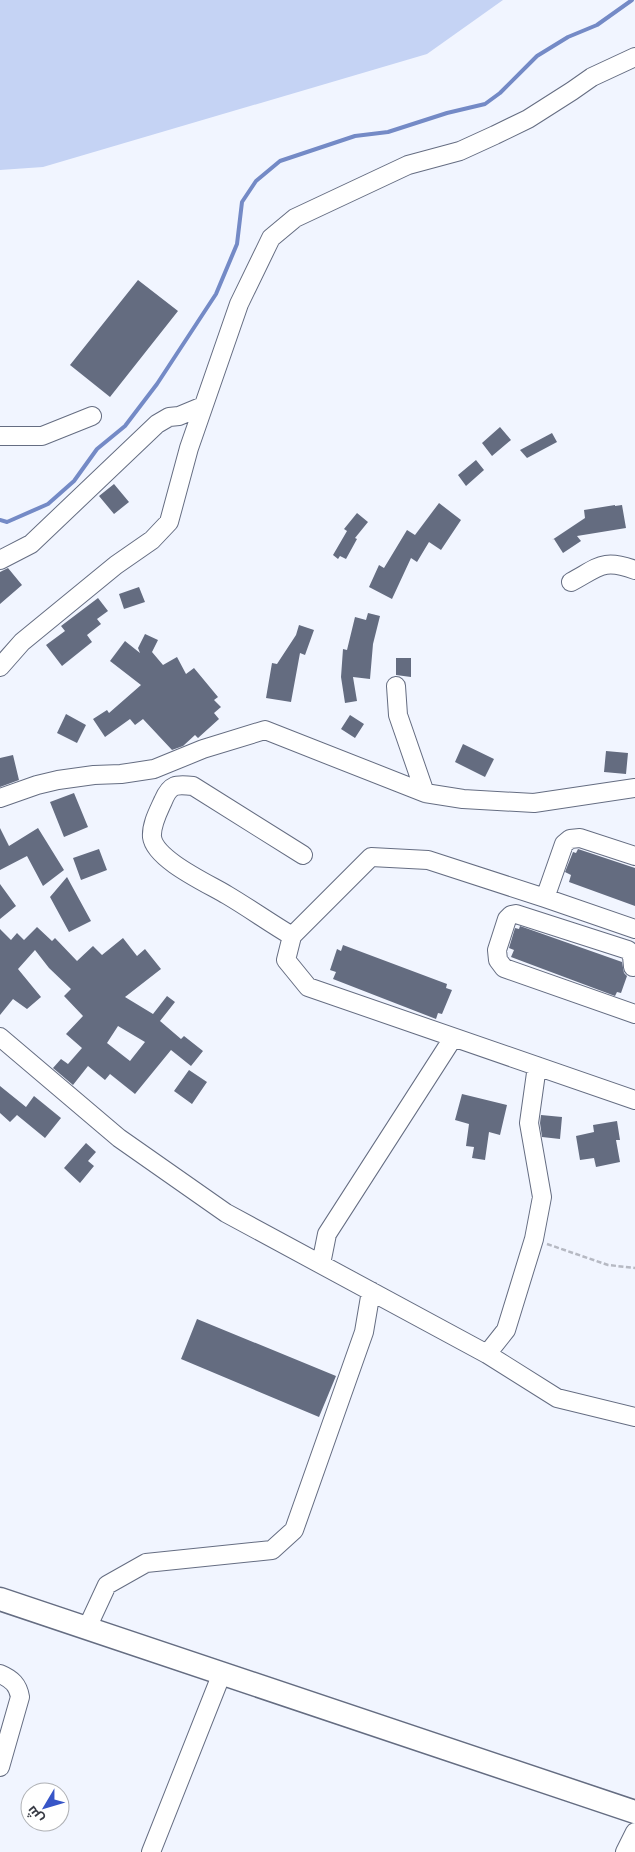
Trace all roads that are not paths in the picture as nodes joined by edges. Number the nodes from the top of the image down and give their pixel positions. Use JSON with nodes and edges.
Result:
{"nodes":[{"id":1,"x":635,"y":57,"type":"edge"},
{"id":2,"x":203,"y":406,"type":"junction"},
{"id":3,"x":92,"y":416,"type":"dead end"},
{"id":4,"x":0,"y":436,"type":"edge"},
{"id":5,"x":0,"y":560,"type":"edge"},
{"id":6,"x":635,"y":570,"type":"edge"},
{"id":7,"x":572,"y":582,"type":"dead end"},
{"id":8,"x":0,"y":667,"type":"edge"},
{"id":9,"x":396,"y":686,"type":"dead end"},
{"id":10,"x":635,"y":788,"type":"edge"},
{"id":11,"x":425,"y":793,"type":"junction"},
{"id":12,"x":0,"y":798,"type":"edge"},
{"id":13,"x":303,"y":855,"type":"dead end"},
{"id":14,"x":635,"y":856,"type":"edge"},
{"id":15,"x":545,"y":898,"type":"junction"},
{"id":16,"x":635,"y":930,"type":"edge"},
{"id":17,"x":292,"y":936,"type":"junction"},
{"id":18,"x":633,"y":967,"type":"dead end"},
{"id":19,"x":635,"y":1014,"type":"edge"},
{"id":20,"x":0,"y":1037,"type":"edge"},
{"id":21,"x":453,"y":1038,"type":"junction"},
{"id":22,"x":536,"y":1066,"type":"junction"},
{"id":23,"x":635,"y":1100,"type":"edge"},
{"id":24,"x":321,"y":1264,"type":"junction"},
{"id":25,"x":371,"y":1292,"type":"junction"},
{"id":26,"x":487,"y":1354,"type":"junction"},
{"id":27,"x":635,"y":1417,"type":"edge"},
{"id":28,"x":0,"y":1599,"type":"edge"},
{"id":29,"x":87,"y":1628,"type":"junction"},
{"id":30,"x":222,"y":1673,"type":"junction"},
{"id":31,"x":0,"y":1674,"type":"edge"},
{"id":32,"x":0,"y":1766,"type":"edge"},
{"id":33,"x":635,"y":1812,"type":"edge"},
{"id":34,"x":635,"y":1832,"type":"edge"},
{"id":35,"x":151,"y":1852,"type":"edge"},
{"id":36,"x":625,"y":1852,"type":"edge"}],
"edges":[{"from":1,"to":2,"type":"street"},
{"from":2,"to":5,"type":"street"},
{"from":2,"to":8,"type":"street"},
{"from":3,"to":4,"type":"street"},
{"from":6,"to":7,"type":"street"},
{"from":9,"to":11,"type":"street"},
{"from":10,"to":11,"type":"street"},
{"from":11,"to":12,"type":"street"},
{"from":13,"to":17,"type":"street"},
{"from":14,"to":15,"type":"street"},
{"from":15,"to":16,"type":"street"},
{"from":15,"to":17,"type":"street"},
{"from":17,"to":21,"type":"street"},
{"from":18,"to":19,"type":"street"},
{"from":20,"to":24,"type":"street"},
{"from":21,"to":22,"type":"street"},
{"from":21,"to":24,"type":"street"},
{"from":22,"to":23,"type":"street"},
{"from":22,"to":26,"type":"street"},
{"from":24,"to":25,"type":"street"},
{"from":25,"to":26,"type":"street"},
{"from":25,"to":29,"type":"street"},
{"from":26,"to":27,"type":"street"},
{"from":28,"to":29,"type":"main road"},
{"from":29,"to":30,"type":"main road"},
{"from":30,"to":33,"type":"main road"},
{"from":30,"to":35,"type":"street"},
{"from":31,"to":32,"type":"street"},
{"from":34,"to":36,"type":"street"}]}
